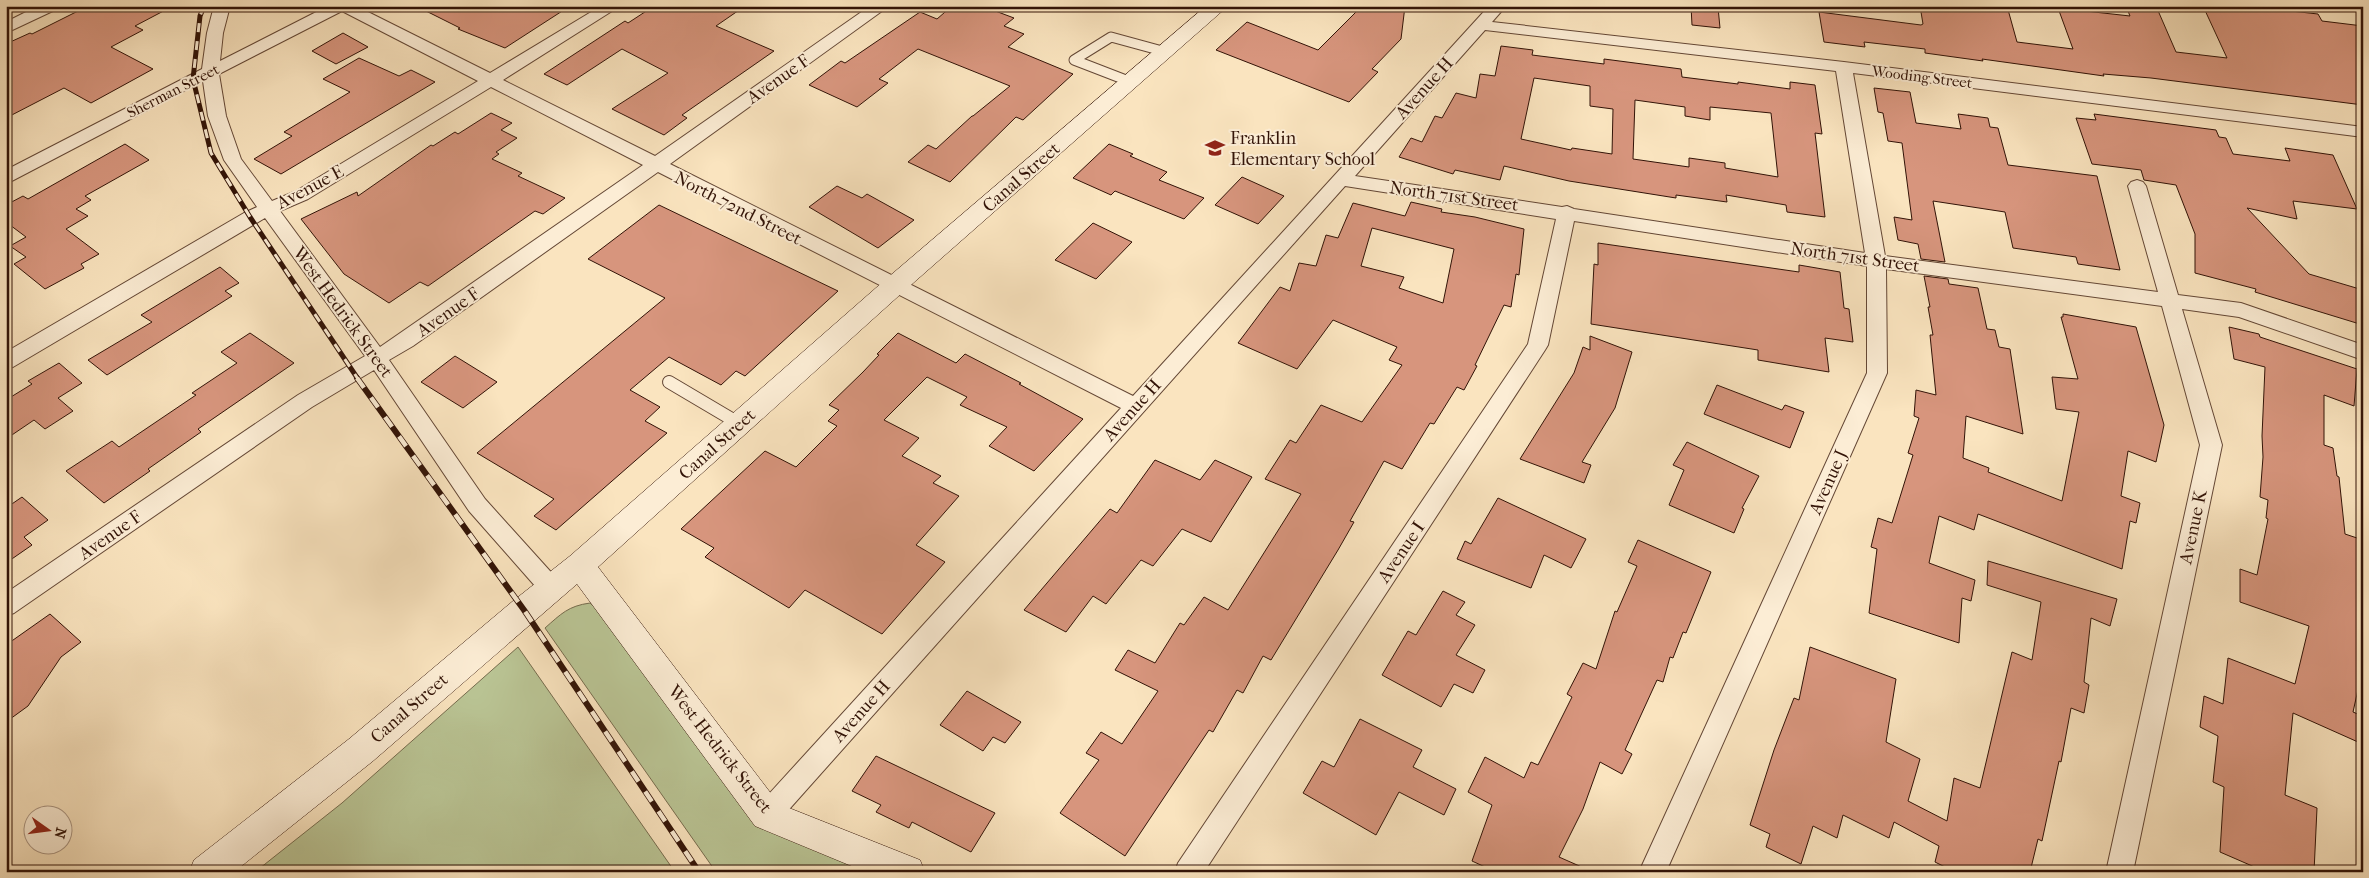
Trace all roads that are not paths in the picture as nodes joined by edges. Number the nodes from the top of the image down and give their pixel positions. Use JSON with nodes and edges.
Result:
{"nodes":[{"id":1,"x":51,"y":6,"type":"edge"},
{"id":2,"x":222,"y":6,"type":"edge"},
{"id":3,"x":342,"y":6,"type":"edge"},
{"id":4,"x":612,"y":6,"type":"edge"},
{"id":5,"x":881,"y":6,"type":"edge"},
{"id":6,"x":1218,"y":6,"type":"edge"},
{"id":7,"x":1498,"y":6,"type":"edge"},
{"id":8,"x":1480,"y":25,"type":"junction"},
{"id":9,"x":6,"y":28,"type":"edge"},
{"id":10,"x":1166,"y":52,"type":"junction"},
{"id":11,"x":1844,"y":67,"type":"junction"},
{"id":12,"x":210,"y":72,"type":"junction"},
{"id":13,"x":491,"y":80,"type":"junction"},
{"id":14,"x":1131,"y":82,"type":"junction"},
{"id":15,"x":2363,"y":132,"type":"edge"},
{"id":16,"x":655,"y":166,"type":"junction"},
{"id":17,"x":6,"y":178,"type":"edge"},
{"id":18,"x":1341,"y":180,"type":"junction"},
{"id":19,"x":2137,"y":186,"type":"dead end"},
{"id":20,"x":268,"y":209,"type":"junction"},
{"id":21,"x":1567,"y":212,"type":"junction"},
{"id":22,"x":1876,"y":261,"type":"junction"},
{"id":23,"x":894,"y":286,"type":"junction"},
{"id":24,"x":2168,"y":299,"type":"junction"},
{"id":25,"x":2363,"y":353,"type":"edge"},
{"id":26,"x":377,"y":358,"type":"junction"},
{"id":27,"x":6,"y":362,"type":"edge"},
{"id":28,"x":669,"y":382,"type":"dead end"},
{"id":29,"x":1135,"y":406,"type":"junction"},
{"id":30,"x":740,"y":424,"type":"junction"},
{"id":31,"x":580,"y":565,"type":"junction"},
{"id":32,"x":551,"y":588,"type":"junction"},
{"id":33,"x":6,"y":606,"type":"edge"},
{"id":34,"x":767,"y":815,"type":"junction"},
{"id":35,"x":206,"y":872,"type":"edge"},
{"id":36,"x":908,"y":872,"type":"edge"},
{"id":37,"x":1188,"y":872,"type":"edge"},
{"id":38,"x":1652,"y":872,"type":"edge"},
{"id":39,"x":2119,"y":872,"type":"edge"}],
"edges":[{"from":1,"to":9,"type":"street"},
{"from":2,"to":12,"type":"street","name":"West Hedrick Street"},
{"from":3,"to":12,"type":"street","name":"Sherman Street"},
{"from":3,"to":13,"type":"street","name":"North 72nd Street"},
{"from":4,"to":13,"type":"street","name":"Avenue E"},
{"from":5,"to":16,"type":"street","name":"Avenue F"},
{"from":6,"to":10,"type":"street","name":"Canal Street"},
{"from":7,"to":8,"type":"street","name":"Avenue H"},
{"from":8,"to":11,"type":"street","name":"Wooding Street"},
{"from":8,"to":18,"type":"street","name":"Avenue H"},
{"from":10,"to":14,"type":"street","name":"Canal Street"},
{"from":10,"to":14,"type":"lane"},
{"from":11,"to":15,"type":"street","name":"Wooding Street"},
{"from":11,"to":22,"type":"street","name":"Avenue J"},
{"from":12,"to":17,"type":"street","name":"Sherman Street"},
{"from":12,"to":20,"type":"street","name":"West Hedrick Street"},
{"from":13,"to":16,"type":"street","name":"North 72nd Street"},
{"from":13,"to":20,"type":"street","name":"Avenue E"},
{"from":14,"to":23,"type":"street","name":"Canal Street"},
{"from":16,"to":23,"type":"street","name":"North 72nd Street"},
{"from":16,"to":26,"type":"street","name":"Avenue F"},
{"from":18,"to":21,"type":"street","name":"North 71st Street"},
{"from":18,"to":29,"type":"street","name":"Avenue H"},
{"from":19,"to":24,"type":"street","name":"Avenue K"},
{"from":20,"to":26,"type":"street","name":"West Hedrick Street"},
{"from":20,"to":27,"type":"street","name":"Avenue E"},
{"from":21,"to":22,"type":"street","name":"North 71st Street"},
{"from":21,"to":37,"type":"street","name":"Avenue I"},
{"from":22,"to":24,"type":"street","name":"North 71st Street"},
{"from":22,"to":38,"type":"street","name":"Avenue J"},
{"from":23,"to":29,"type":"street","name":"North 72nd Street"},
{"from":23,"to":30,"type":"street","name":"Canal Street"},
{"from":24,"to":25,"type":"street","name":"North 71st Street"},
{"from":24,"to":39,"type":"street","name":"Avenue K"},
{"from":26,"to":32,"type":"street","name":"West Hedrick Street"},
{"from":26,"to":33,"type":"street","name":"Avenue F"},
{"from":28,"to":30,"type":"lane"},
{"from":29,"to":34,"type":"street","name":"Avenue H"},
{"from":30,"to":31,"type":"street","name":"Canal Street"},
{"from":31,"to":32,"type":"street","name":"Canal Street"},
{"from":31,"to":34,"type":"street","name":"West Hedrick Street"},
{"from":32,"to":35,"type":"street","name":"Canal Street"},
{"from":34,"to":36,"type":"street","name":"West Hedrick Street"}]}
